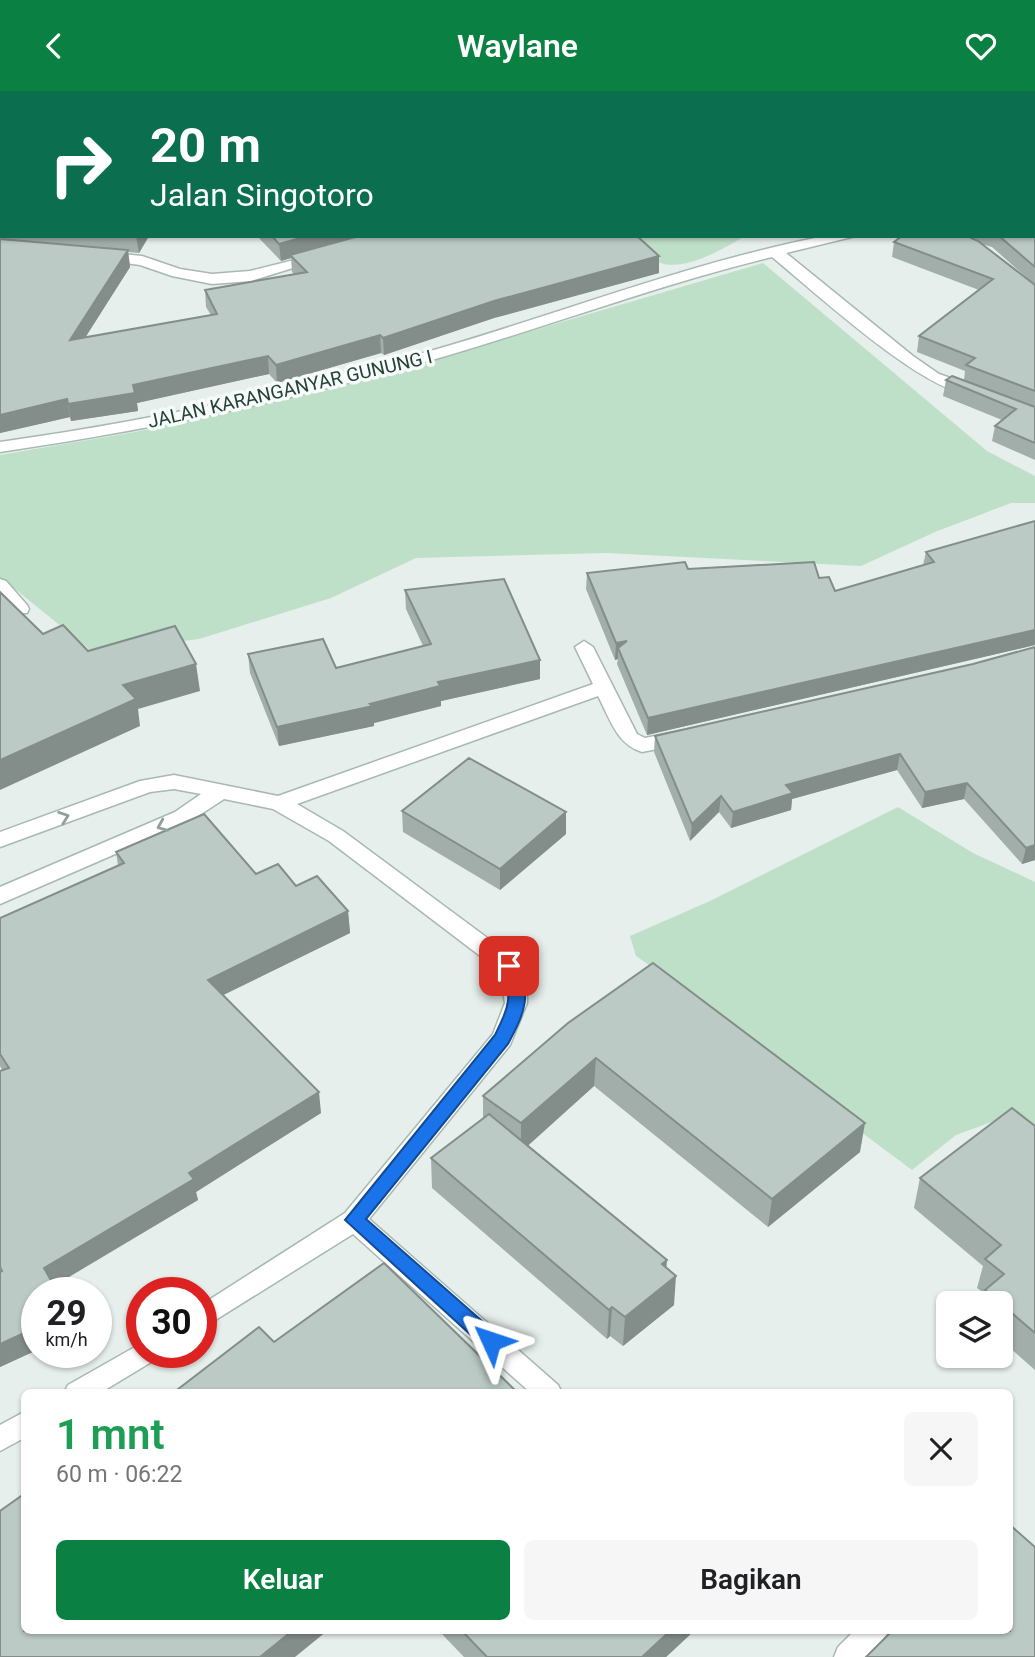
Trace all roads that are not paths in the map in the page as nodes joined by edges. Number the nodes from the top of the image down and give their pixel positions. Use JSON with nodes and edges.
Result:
{"nodes":[{"id":1,"x":840,"y":238,"type":"edge"},
{"id":2,"x":338,"y":252,"type":"edge"},
{"id":3,"x":776,"y":253,"type":"junction"},
{"id":4,"x":87,"y":255,"type":"edge"},
{"id":5,"x":984,"y":395,"type":"edge"},
{"id":6,"x":0,"y":447,"type":"edge"},
{"id":7,"x":0,"y":585,"type":"edge"},
{"id":8,"x":20,"y":609,"type":"edge"},
{"id":9,"x":584,"y":647,"type":"dead end"},
{"id":10,"x":604,"y":687,"type":"junction"},
{"id":11,"x":695,"y":735,"type":"edge"},
{"id":12,"x":221,"y":791,"type":"junction"},
{"id":13,"x":279,"y":803,"type":"junction"},
{"id":14,"x":0,"y":841,"type":"edge"},
{"id":15,"x":0,"y":895,"type":"edge"},
{"id":16,"x":354,"y":1220,"type":"junction"},
{"id":17,"x":217,"y":1308,"type":"edge"},
{"id":18,"x":126,"y":1364,"type":"edge"},
{"id":19,"x":84,"y":1389,"type":"edge"},
{"id":20,"x":544,"y":1389,"type":"edge"},
{"id":21,"x":21,"y":1426,"type":"edge"},
{"id":22,"x":0,"y":1439,"type":"edge"},
{"id":23,"x":871,"y":1634,"type":"edge"},
{"id":24,"x":848,"y":1657,"type":"edge"}],
"edges":[{"from":1,"to":3,"type":"street","name":"JALAN KARANGANYAR GUNUNG I"},
{"from":2,"to":4,"type":"street"},
{"from":3,"to":5,"type":"street"},
{"from":3,"to":6,"type":"street","name":"JALAN KARANGANYAR GUNUNG I"},
{"from":7,"to":8,"type":"street"},
{"from":9,"to":10,"type":"street"},
{"from":10,"to":11,"type":"street"},
{"from":10,"to":13,"type":"street"},
{"from":12,"to":13,"type":"street"},
{"from":14,"to":12,"type":"street","one_way":true},
{"from":12,"to":15,"type":"street","one_way":true},
{"from":13,"to":16,"type":"street"},
{"from":16,"to":17,"type":"street"},
{"from":16,"to":20,"type":"street"},
{"from":18,"to":19,"type":"street"},
{"from":21,"to":22,"type":"street"},
{"from":23,"to":24,"type":"street"}]}
